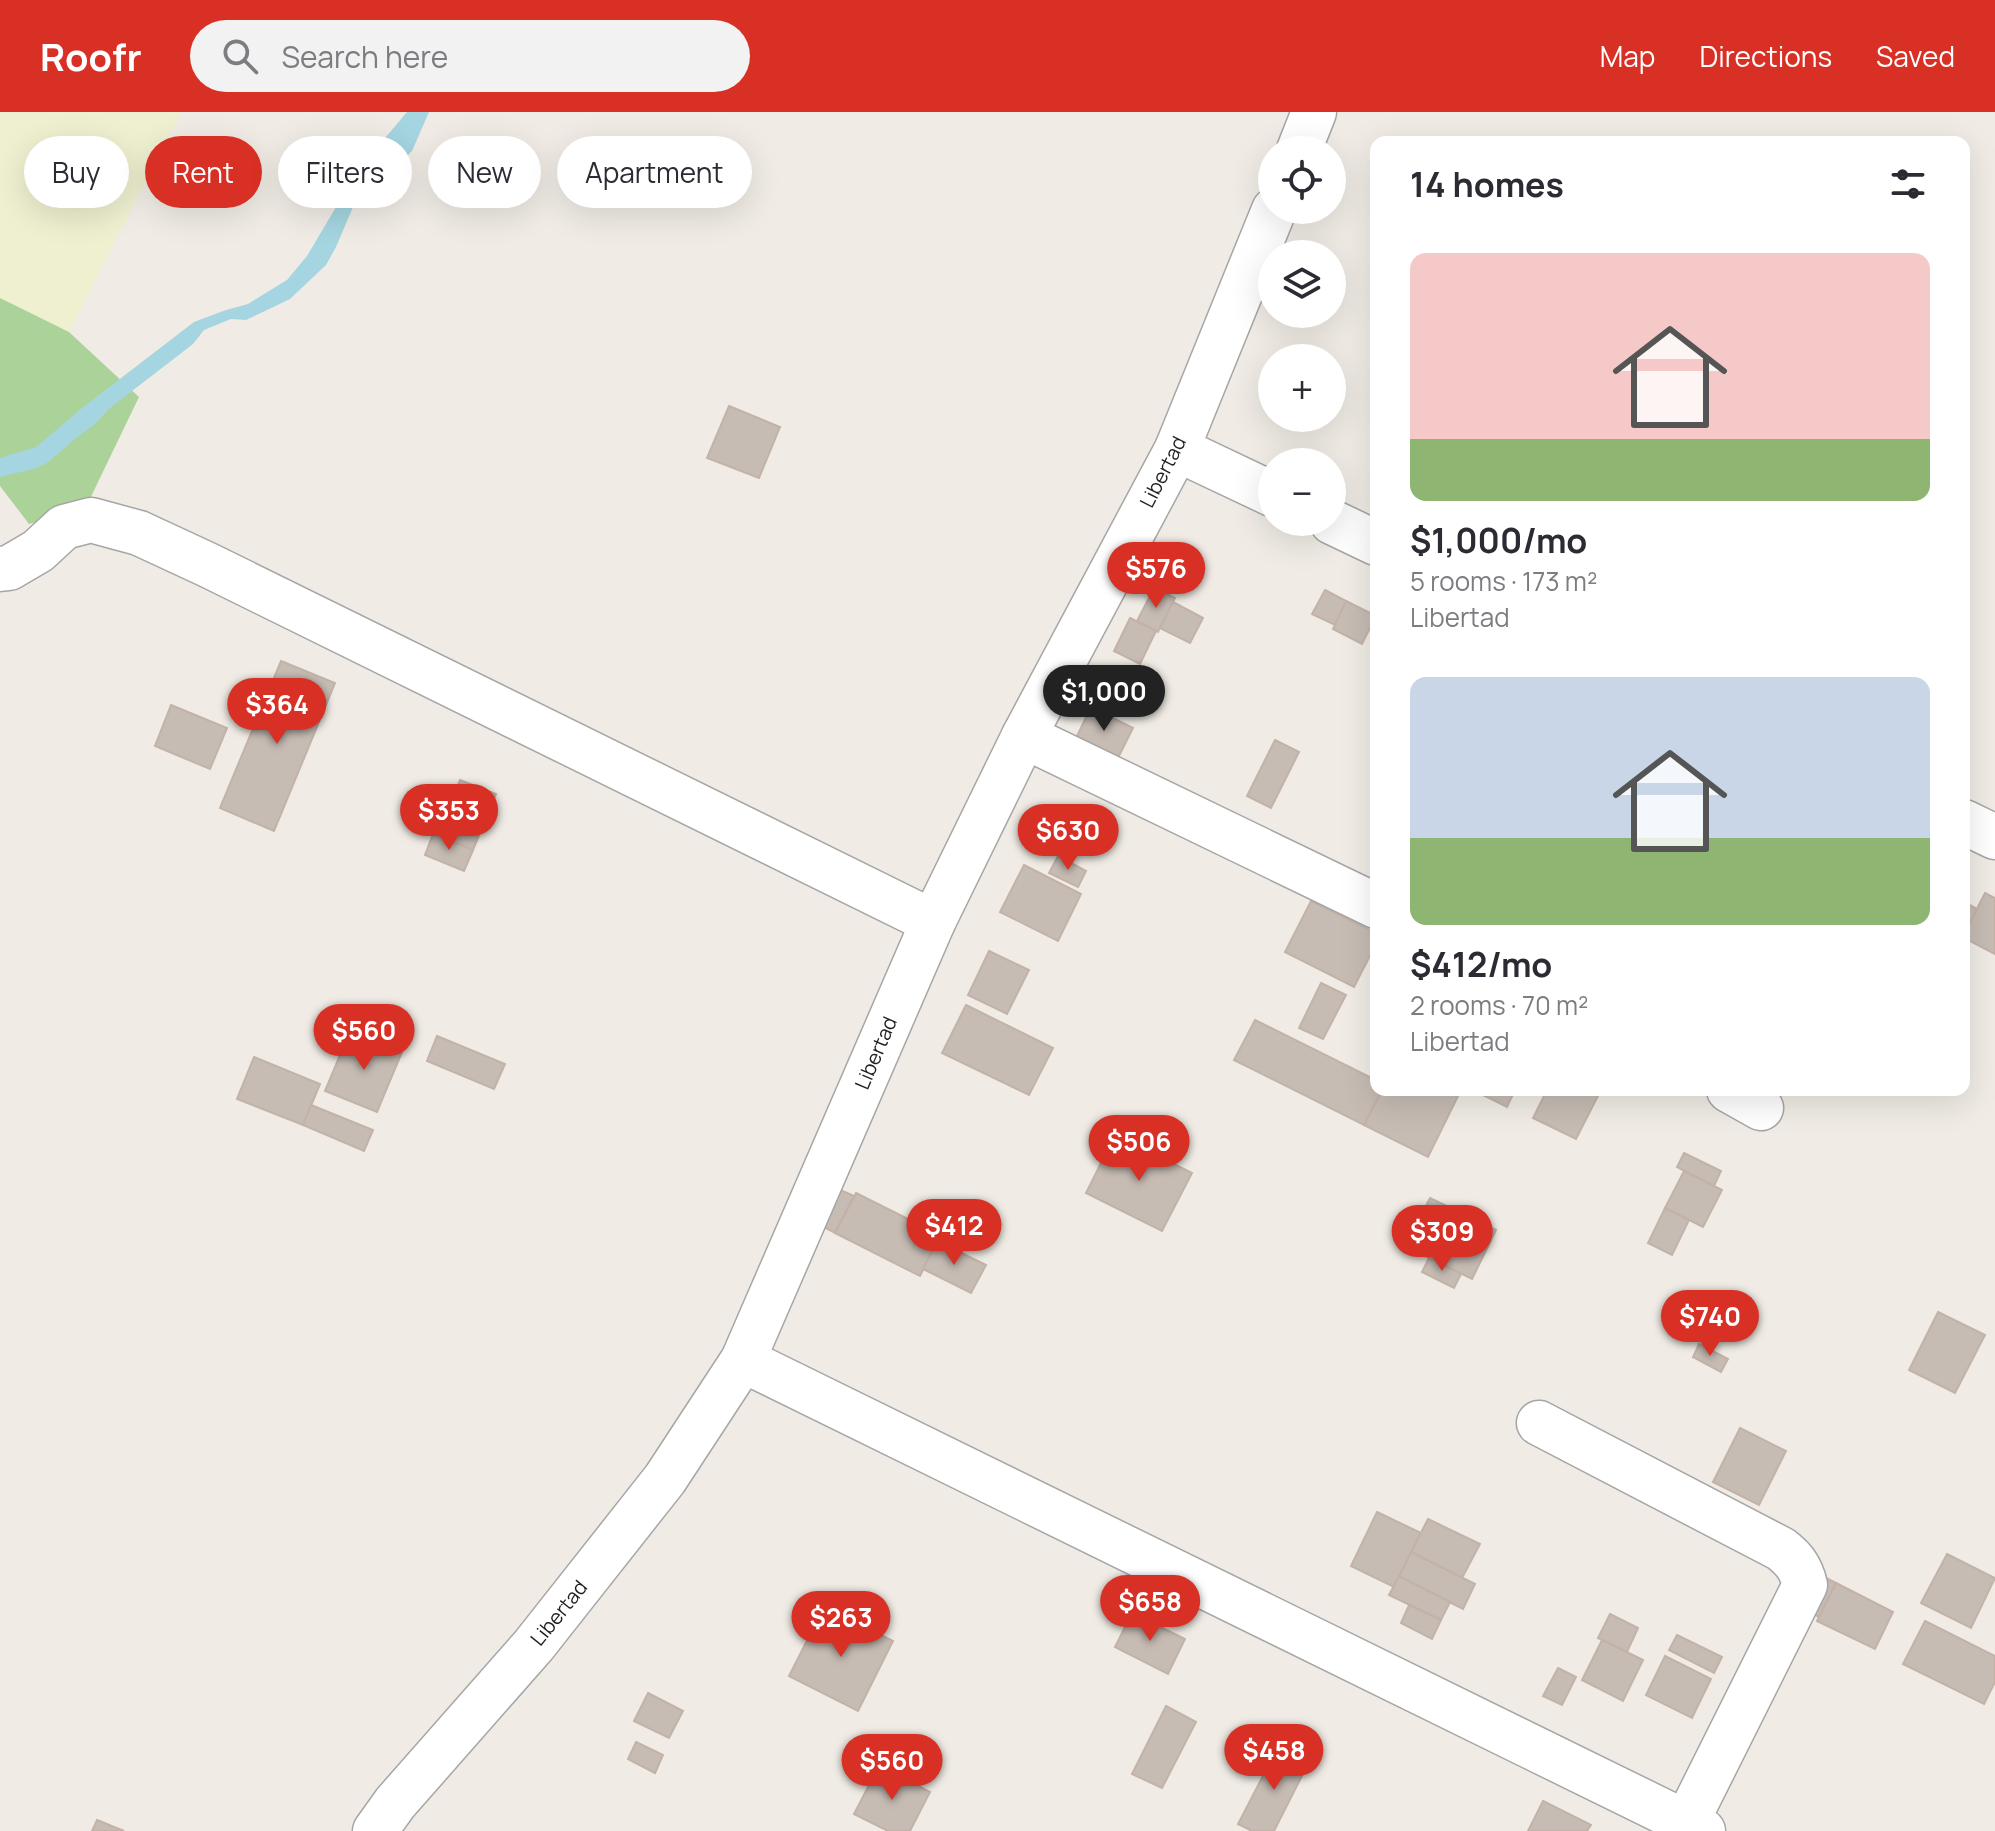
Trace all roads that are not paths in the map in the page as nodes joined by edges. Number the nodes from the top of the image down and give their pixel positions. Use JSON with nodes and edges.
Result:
{"nodes":[{"id":1,"x":1314,"y":112,"type":"edge"},
{"id":2,"x":1305,"y":136,"type":"edge"},
{"id":3,"x":1268,"y":224,"type":"edge"},
{"id":4,"x":1177,"y":449,"type":"junction"},
{"id":5,"x":1258,"y":487,"type":"edge"},
{"id":6,"x":1346,"y":529,"type":"edge"},
{"id":7,"x":1370,"y":540,"type":"edge"},
{"id":8,"x":0,"y":569,"type":"edge"},
{"id":9,"x":1024,"y":736,"type":"junction"},
{"id":10,"x":1970,"y":825,"type":"edge"},
{"id":11,"x":1995,"y":837,"type":"edge"},
{"id":12,"x":1370,"y":903,"type":"edge"},
{"id":13,"x":933,"y":922,"type":"junction"},
{"id":14,"x":743,"y":1360,"type":"junction"},
{"id":15,"x":1539,"y":1423,"type":"dead end"},
{"id":16,"x":1694,"y":1827,"type":"edge"},
{"id":17,"x":375,"y":1831,"type":"edge"}],
"edges":[{"from":1,"to":2,"type":"street"},
{"from":3,"to":4,"type":"street","name":"Libertad"},
{"from":4,"to":5,"type":"street"},
{"from":4,"to":9,"type":"street","name":"Libertad"},
{"from":6,"to":7,"type":"street"},
{"from":8,"to":13,"type":"street"},
{"from":9,"to":12,"type":"street"},
{"from":9,"to":13,"type":"street","name":"Libertad"},
{"from":10,"to":11,"type":"street"},
{"from":13,"to":14,"type":"street","name":"Libertad"},
{"from":14,"to":16,"type":"street"},
{"from":14,"to":17,"type":"street","name":"Libertad"},
{"from":15,"to":16,"type":"street"}]}
